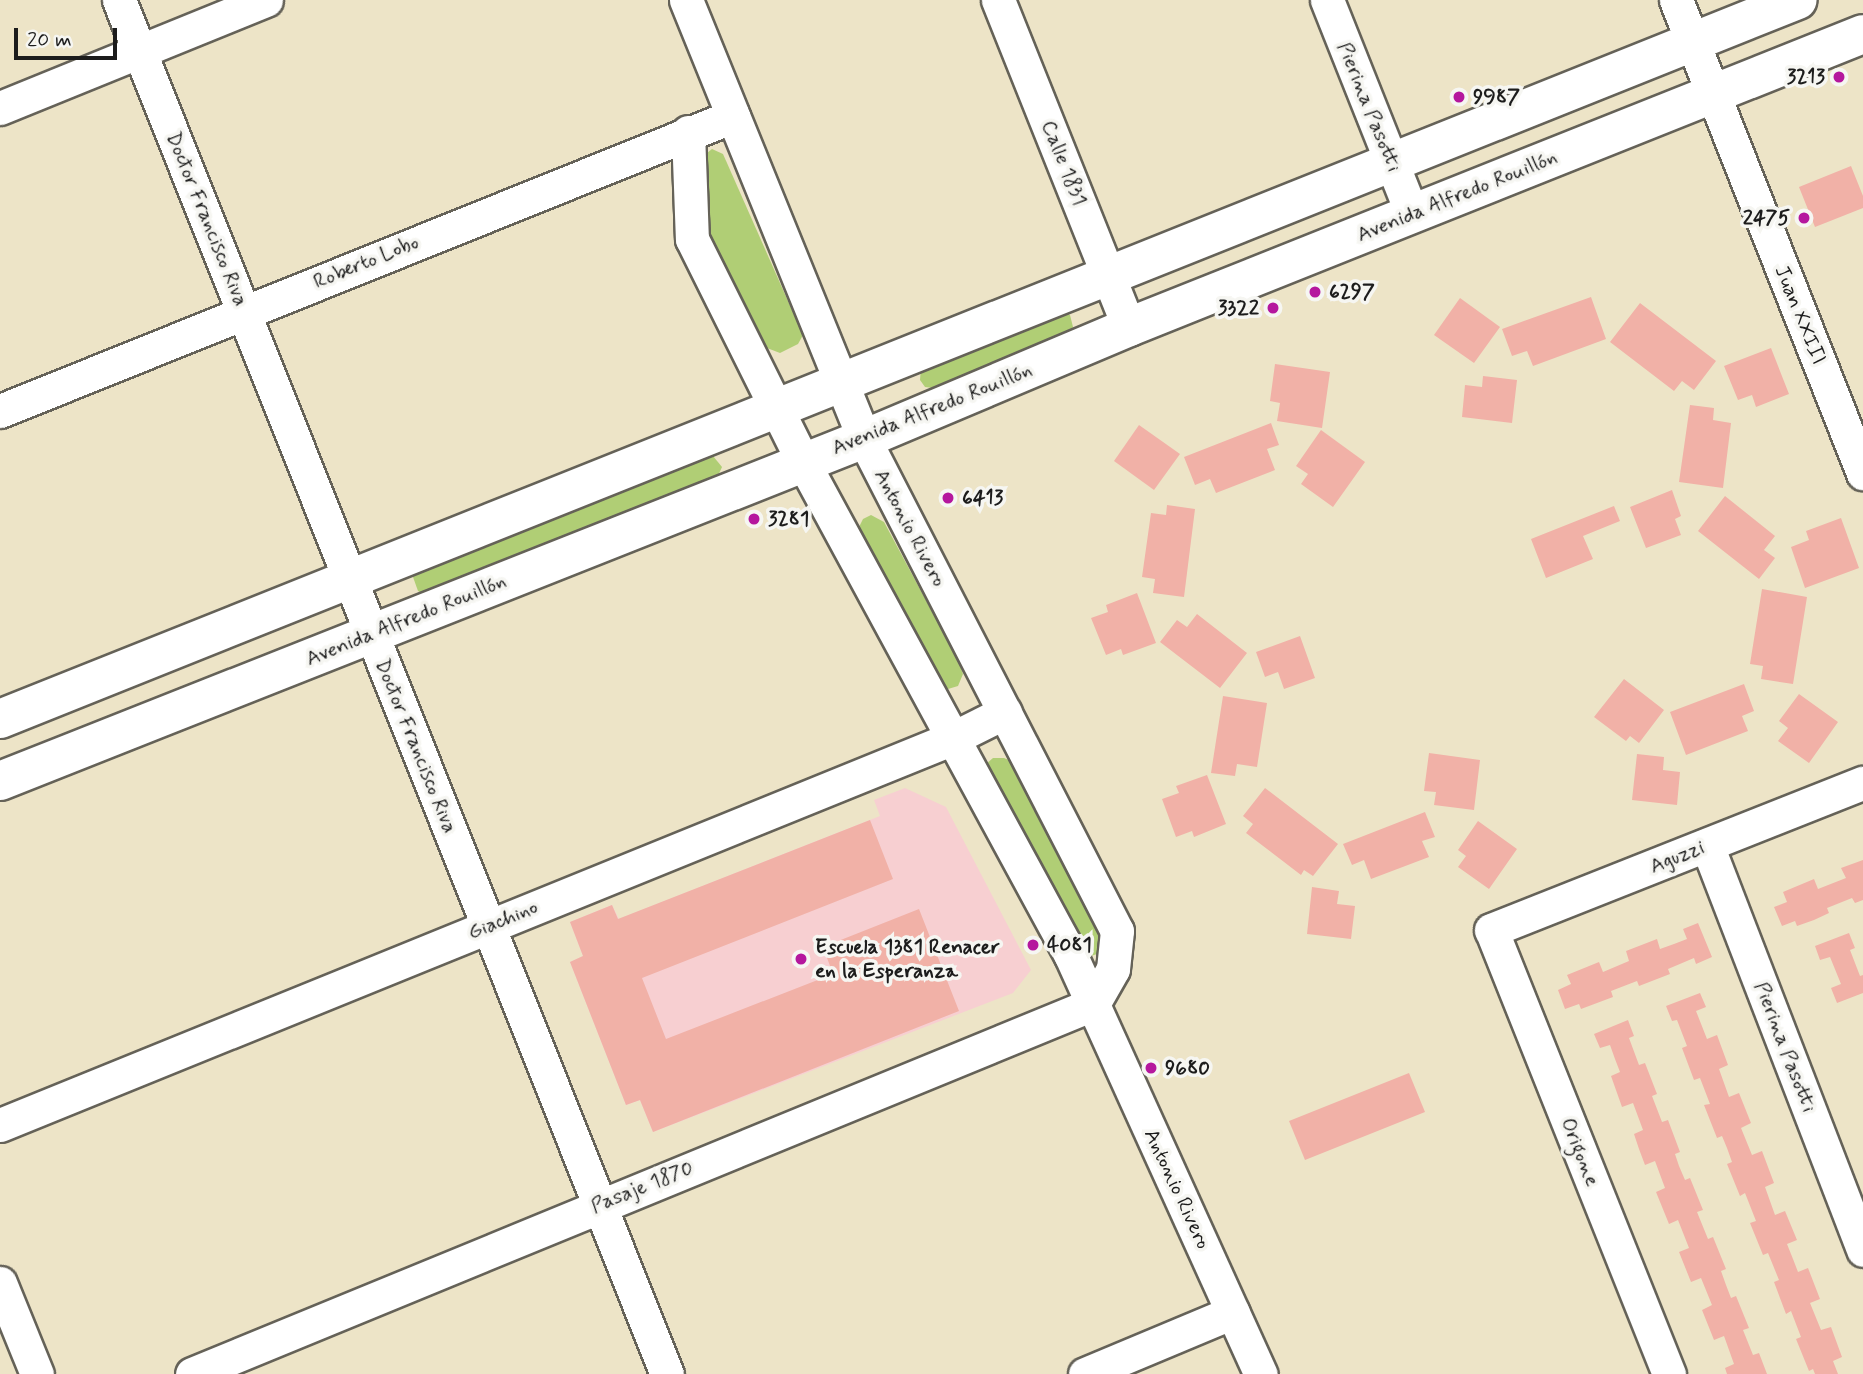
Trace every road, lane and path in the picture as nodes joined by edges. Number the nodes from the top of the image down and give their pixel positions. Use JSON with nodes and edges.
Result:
{"nodes":[{"id":1,"x":119,"y":0,"type":"edge"},
{"id":2,"x":266,"y":0,"type":"edge"},
{"id":3,"x":686,"y":0,"type":"edge"},
{"id":4,"x":998,"y":0,"type":"edge"},
{"id":5,"x":1327,"y":0,"type":"edge"},
{"id":6,"x":1676,"y":0,"type":"edge"},
{"id":7,"x":1798,"y":0,"type":"edge"},
{"id":8,"x":1863,"y":34,"type":"edge"},
{"id":9,"x":1693,"y":41,"type":"junction"},
{"id":10,"x":140,"y":51,"type":"junction"},
{"id":11,"x":1713,"y":93,"type":"junction"},
{"id":12,"x":0,"y":108,"type":"edge"},
{"id":13,"x":733,"y":116,"type":"junction"},
{"id":14,"x":688,"y":132,"type":"junction"},
{"id":15,"x":1391,"y":162,"type":"junction"},
{"id":16,"x":1412,"y":214,"type":"junction"},
{"id":17,"x":1109,"y":275,"type":"junction"},
{"id":18,"x":243,"y":311,"type":"junction"},
{"id":19,"x":1129,"y":327,"type":"junction"},
{"id":20,"x":841,"y":383,"type":"junction"},
{"id":21,"x":777,"y":408,"type":"junction"},
{"id":22,"x":0,"y":411,"type":"edge"},
{"id":23,"x":864,"y":439,"type":"junction"},
{"id":24,"x":803,"y":462,"type":"junction"},
{"id":25,"x":1863,"y":473,"type":"edge"},
{"id":26,"x":350,"y":579,"type":"junction"},
{"id":27,"x":372,"y":633,"type":"junction"},
{"id":28,"x":1005,"y":712,"type":"junction"},
{"id":29,"x":0,"y":719,"type":"edge"},
{"id":30,"x":953,"y":738,"type":"junction"},
{"id":31,"x":0,"y":781,"type":"edge"},
{"id":32,"x":1863,"y":783,"type":"edge"},
{"id":33,"x":1707,"y":845,"type":"junction"},
{"id":34,"x":488,"y":926,"type":"junction"},
{"id":35,"x":1491,"y":930,"type":"joint"},
{"id":36,"x":1093,"y":1004,"type":"junction"},
{"id":37,"x":0,"y":1125,"type":"edge"},
{"id":38,"x":599,"y":1204,"type":"junction"},
{"id":39,"x":1863,"y":1250,"type":"edge"},
{"id":40,"x":0,"y":1283,"type":"edge"},
{"id":41,"x":1233,"y":1312,"type":"junction"},
{"id":42,"x":37,"y":1374,"type":"edge"},
{"id":43,"x":192,"y":1374,"type":"edge"},
{"id":44,"x":667,"y":1374,"type":"edge"},
{"id":45,"x":1085,"y":1374,"type":"edge"},
{"id":46,"x":1261,"y":1374,"type":"edge"},
{"id":47,"x":1669,"y":1374,"type":"edge"}],
"edges":[{"from":1,"to":10,"type":"street","name":"Doctor Francisco Riva"},
{"from":2,"to":10,"type":"street"},
{"from":3,"to":13,"type":"street","name":"Antonio Rivero"},
{"from":4,"to":17,"type":"street","name":"Calle 1831"},
{"from":5,"to":15,"type":"street","name":"Pierina Pasotti"},
{"from":6,"to":9,"type":"street","name":"Juan XXIII"},
{"from":7,"to":9,"type":"street"},
{"from":8,"to":11,"type":"street","name":"Avenida Alfredo Rouillón"},
{"from":9,"to":11,"type":"street","name":"Juan XXIII"},
{"from":9,"to":15,"type":"street"},
{"from":10,"to":12,"type":"street"},
{"from":10,"to":18,"type":"street","name":"Doctor Francisco Riva"},
{"from":11,"to":16,"type":"street","name":"Avenida Alfredo Rouillón"},
{"from":11,"to":25,"type":"street","name":"Juan XXIII"},
{"from":13,"to":14,"type":"street","name":"Roberto Lobo"},
{"from":13,"to":20,"type":"street","name":"Antonio Rivero"},
{"from":14,"to":18,"type":"street","name":"Roberto Lobo"},
{"from":14,"to":21,"type":"street","name":"Antonio Rivero"},
{"from":15,"to":16,"type":"street","name":"Pierina Pasotti"},
{"from":15,"to":17,"type":"street"},
{"from":16,"to":19,"type":"street","name":"Avenida Alfredo Rouillón"},
{"from":17,"to":19,"type":"street","name":"Calle 1831"},
{"from":17,"to":20,"type":"street"},
{"from":18,"to":22,"type":"street","name":"Roberto Lobo"},
{"from":18,"to":26,"type":"street","name":"Doctor Francisco Riva"},
{"from":19,"to":23,"type":"street","name":"Avenida Alfredo Rouillón"},
{"from":20,"to":21,"type":"street"},
{"from":20,"to":23,"type":"street","name":"Antonio Rivero"},
{"from":21,"to":24,"type":"street","name":"Antonio Rivero"},
{"from":21,"to":26,"type":"street"},
{"from":23,"to":24,"type":"street","name":"Avenida Alfredo Rouillón"},
{"from":23,"to":28,"type":"street","name":"Antonio Rivero"},
{"from":24,"to":27,"type":"street","name":"Avenida Alfredo Rouillón"},
{"from":24,"to":30,"type":"street","name":"Antonio Rivero"},
{"from":26,"to":27,"type":"street","name":"Doctor Francisco Riva"},
{"from":26,"to":29,"type":"street"},
{"from":27,"to":31,"type":"street","name":"Avenida Alfredo Rouillón"},
{"from":27,"to":34,"type":"street","name":"Doctor Francisco Riva"},
{"from":28,"to":30,"type":"street","name":"Giachino"},
{"from":28,"to":36,"type":"street","name":"Antonio Rivero"},
{"from":30,"to":34,"type":"street","name":"Giachino"},
{"from":30,"to":36,"type":"street","name":"Antonio Rivero"},
{"from":32,"to":33,"type":"street","name":"Aguzzi"},
{"from":33,"to":35,"type":"street","name":"Aguzzi"},
{"from":33,"to":39,"type":"street","name":"Pierina Pasotti"},
{"from":34,"to":37,"type":"street","name":"Giachino"},
{"from":34,"to":38,"type":"street","name":"Doctor Francisco Riva"},
{"from":35,"to":47,"type":"street","name":"Origone"},
{"from":36,"to":38,"type":"street","name":"Pasaje 1870"},
{"from":36,"to":41,"type":"street","name":"Antonio Rivero"},
{"from":38,"to":43,"type":"street","name":"Pasaje 1870"},
{"from":38,"to":44,"type":"street","name":"Doctor Francisco Riva"},
{"from":40,"to":42,"type":"street"},
{"from":41,"to":45,"type":"street"},
{"from":41,"to":46,"type":"street","name":"Antonio Rivero"}]}
